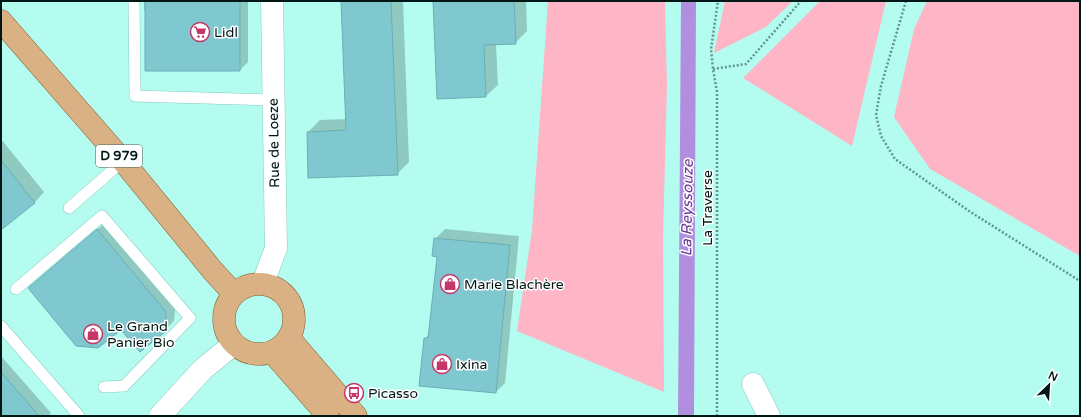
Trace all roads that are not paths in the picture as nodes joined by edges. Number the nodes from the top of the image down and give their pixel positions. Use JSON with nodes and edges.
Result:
{"nodes":[{"id":1,"x":134,"y":1,"type":"edge"},
{"id":2,"x":272,"y":1,"type":"edge"},
{"id":3,"x":1,"y":21,"type":"edge"},
{"id":4,"x":274,"y":100,"type":"junction"},
{"id":5,"x":123,"y":161,"type":"junction"},
{"id":6,"x":69,"y":208,"type":"dead end"},
{"id":7,"x":262,"y":283,"type":"junction"},
{"id":8,"x":16,"y":289,"type":"dead end"},
{"id":9,"x":234,"y":294,"type":"junction"},
{"id":10,"x":1,"y":326,"type":"edge"},
{"id":11,"x":289,"y":338,"type":"junction"},
{"id":12,"x":234,"y":344,"type":"junction"},
{"id":13,"x":272,"y":352,"type":"junction"},
{"id":14,"x":753,"y":384,"type":"dead end"},
{"id":15,"x":104,"y":387,"type":"dead end"},
{"id":16,"x":79,"y":416,"type":"edge"},
{"id":17,"x":160,"y":416,"type":"edge"},
{"id":18,"x":328,"y":416,"type":"edge"},
{"id":19,"x":356,"y":416,"type":"edge"},
{"id":20,"x":769,"y":416,"type":"edge"}],
"edges":[{"from":1,"to":4,"type":"lane"},
{"from":2,"to":4,"type":"street","name":"Rue de Loeze"},
{"from":3,"to":5,"type":"main road","number":"D 979"},
{"from":4,"to":7,"type":"street","name":"Rue de Loeze"},
{"from":5,"to":6,"type":"lane"},
{"from":5,"to":9,"type":"main road","number":"D 979"},
{"from":7,"to":9,"type":"main road"},
{"from":7,"to":11,"type":"main road"},
{"from":8,"to":15,"type":"lane"},
{"from":9,"to":12,"type":"main road"},
{"from":10,"to":16,"type":"lane"},
{"from":11,"to":13,"type":"main road"},
{"from":11,"to":19,"type":"main road"},
{"from":12,"to":13,"type":"main road"},
{"from":12,"to":17,"type":"street"},
{"from":13,"to":18,"type":"main road"},
{"from":14,"to":20,"type":"street"}]}
